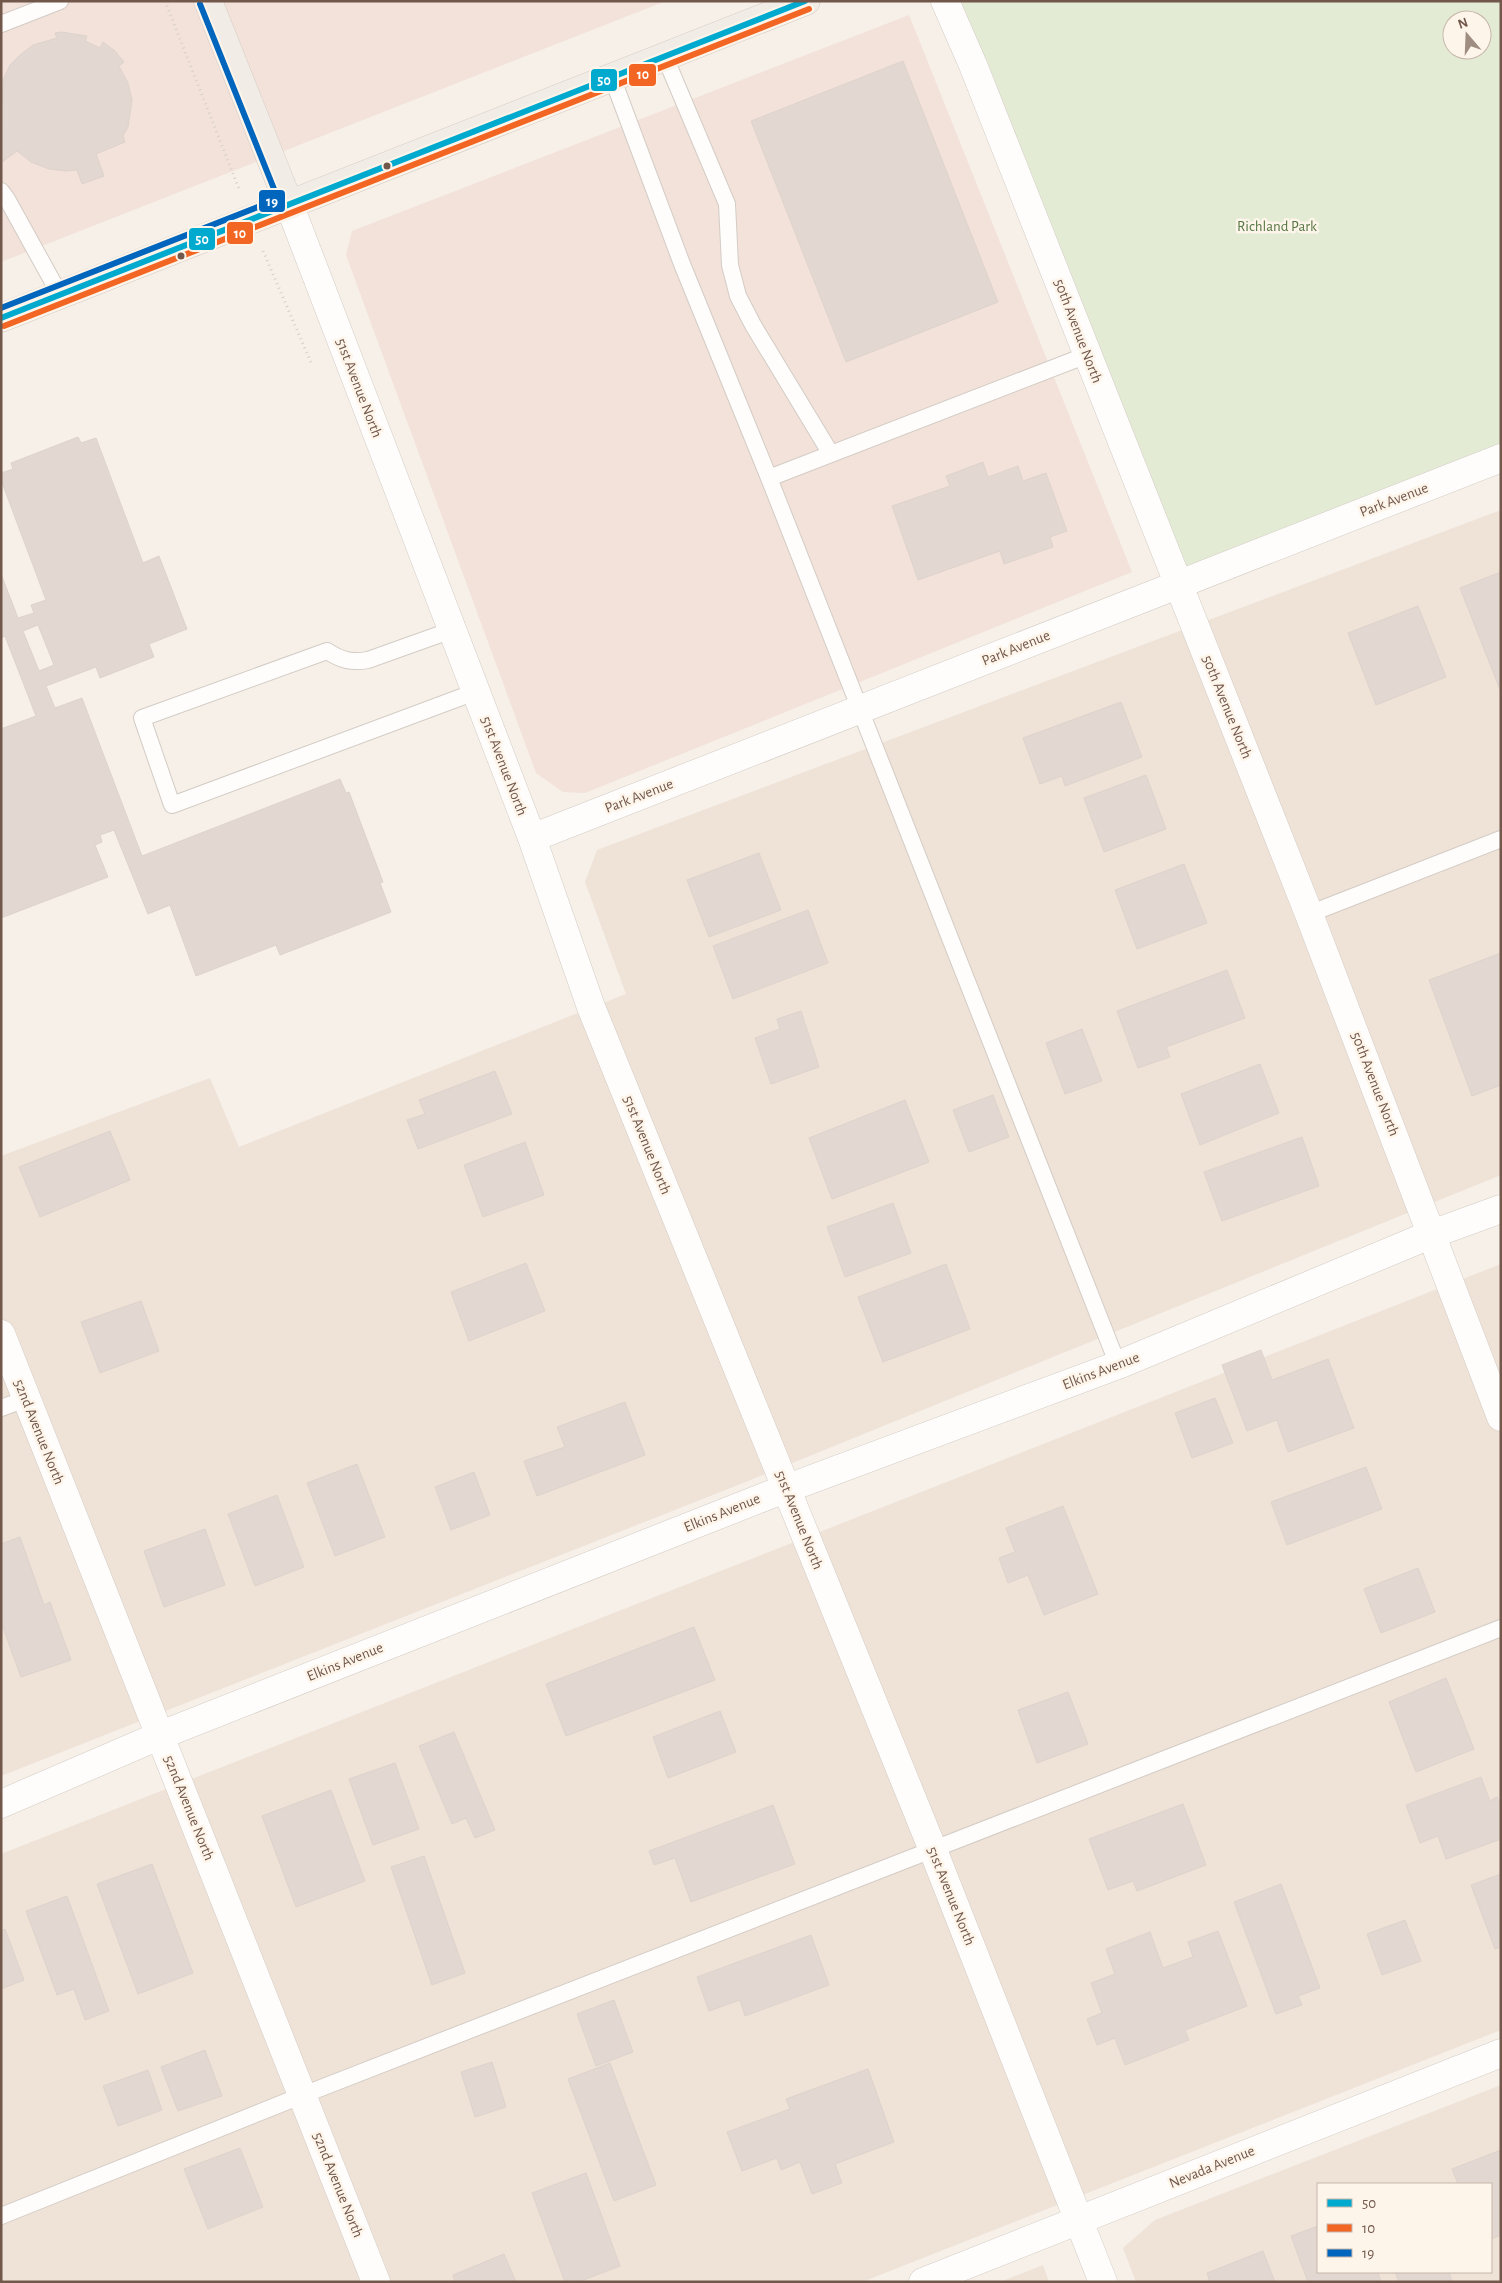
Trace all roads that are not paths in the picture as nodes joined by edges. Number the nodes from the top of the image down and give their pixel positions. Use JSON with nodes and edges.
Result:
{"nodes":[{"id":1,"x":60,"y":1,"type":"edge"},
{"id":2,"x":208,"y":1,"type":"edge"},
{"id":3,"x":806,"y":1,"type":"edge"},
{"id":4,"x":945,"y":1,"type":"edge"},
{"id":5,"x":1,"y":24,"type":"edge"},
{"id":6,"x":665,"y":57,"type":"junction"},
{"id":7,"x":612,"y":77,"type":"junction"},
{"id":8,"x":1,"y":191,"type":"edge"},
{"id":9,"x":290,"y":204,"type":"junction"},
{"id":10,"x":60,"y":295,"type":"junction"},
{"id":11,"x":1,"y":318,"type":"edge"},
{"id":12,"x":1087,"y":355,"type":"junction"},
{"id":13,"x":831,"y":454,"type":"junction"},
{"id":14,"x":1501,"y":458,"type":"edge"},
{"id":15,"x":769,"y":478,"type":"junction"},
{"id":16,"x":1178,"y":584,"type":"junction"},
{"id":17,"x":452,"y":630,"type":"junction"},
{"id":18,"x":475,"y":692,"type":"junction"},
{"id":19,"x":861,"y":709,"type":"junction"},
{"id":20,"x":532,"y":838,"type":"junction"},
{"id":21,"x":1501,"y":839,"type":"edge"},
{"id":22,"x":1309,"y":914,"type":"junction"},
{"id":23,"x":1501,"y":1209,"type":"edge"},
{"id":24,"x":1432,"y":1234,"type":"junction"},
{"id":25,"x":1,"y":1334,"type":"edge"},
{"id":26,"x":1118,"y":1365,"type":"junction"},
{"id":27,"x":14,"y":1404,"type":"edge"},
{"id":28,"x":1501,"y":1417,"type":"edge"},
{"id":29,"x":786,"y":1488,"type":"junction"},
{"id":30,"x":1501,"y":1628,"type":"edge"},
{"id":31,"x":160,"y":1735,"type":"junction"},
{"id":32,"x":1,"y":1804,"type":"edge"},
{"id":33,"x":933,"y":1850,"type":"junction"},
{"id":34,"x":1501,"y":2053,"type":"edge"},
{"id":35,"x":303,"y":2095,"type":"junction"},
{"id":36,"x":1,"y":2216,"type":"edge"},
{"id":37,"x":1079,"y":2220,"type":"junction"},
{"id":38,"x":376,"y":2282,"type":"edge"},
{"id":39,"x":923,"y":2282,"type":"edge"},
{"id":40,"x":1103,"y":2282,"type":"edge"}],
"edges":[{"from":1,"to":5,"type":"lane"},
{"from":2,"to":9,"type":"main road","name":"51st Avenue North"},
{"from":3,"to":6,"type":"main road"},
{"from":4,"to":12,"type":"street","name":"50th Avenue North"},
{"from":6,"to":7,"type":"main road"},
{"from":6,"to":13,"type":"lane"},
{"from":7,"to":9,"type":"main road"},
{"from":7,"to":15,"type":"lane"},
{"from":8,"to":10,"type":"lane"},
{"from":9,"to":10,"type":"main road"},
{"from":9,"to":17,"type":"street","name":"51st Avenue North"},
{"from":10,"to":11,"type":"main road"},
{"from":12,"to":13,"type":"lane"},
{"from":12,"to":16,"type":"street","name":"50th Avenue North"},
{"from":13,"to":15,"type":"lane"},
{"from":14,"to":16,"type":"street","name":"Park Avenue"},
{"from":15,"to":19,"type":"lane"},
{"from":16,"to":19,"type":"street","name":"Park Avenue"},
{"from":16,"to":22,"type":"street","name":"50th Avenue North"},
{"from":17,"to":18,"type":"street","name":"51st Avenue North"},
{"from":17,"to":18,"type":"lane"},
{"from":18,"to":20,"type":"street","name":"51st Avenue North"},
{"from":19,"to":20,"type":"street","name":"Park Avenue"},
{"from":19,"to":26,"type":"lane"},
{"from":20,"to":29,"type":"street","name":"51st Avenue North"},
{"from":21,"to":22,"type":"lane"},
{"from":22,"to":24,"type":"street","name":"50th Avenue North"},
{"from":23,"to":24,"type":"street","name":"Elkins Avenue"},
{"from":24,"to":26,"type":"street","name":"Elkins Avenue"},
{"from":24,"to":28,"type":"street","name":"50th Avenue North"},
{"from":25,"to":27,"type":"street","name":"52nd Avenue North"},
{"from":26,"to":29,"type":"street","name":"Elkins Avenue"},
{"from":27,"to":31,"type":"street","name":"52nd Avenue North"},
{"from":29,"to":31,"type":"street","name":"Elkins Avenue"},
{"from":29,"to":33,"type":"street","name":"51st Avenue North"},
{"from":30,"to":33,"type":"lane"},
{"from":31,"to":32,"type":"street","name":"Elkins Avenue"},
{"from":31,"to":35,"type":"street","name":"52nd Avenue North"},
{"from":33,"to":35,"type":"lane"},
{"from":33,"to":37,"type":"street","name":"51st Avenue North"},
{"from":34,"to":37,"type":"street","name":"Nevada Avenue"},
{"from":35,"to":36,"type":"lane"},
{"from":35,"to":38,"type":"street","name":"52nd Avenue North"},
{"from":37,"to":39,"type":"street","name":"Nevada Avenue"},
{"from":37,"to":40,"type":"street","name":"51st Avenue North"}]}
